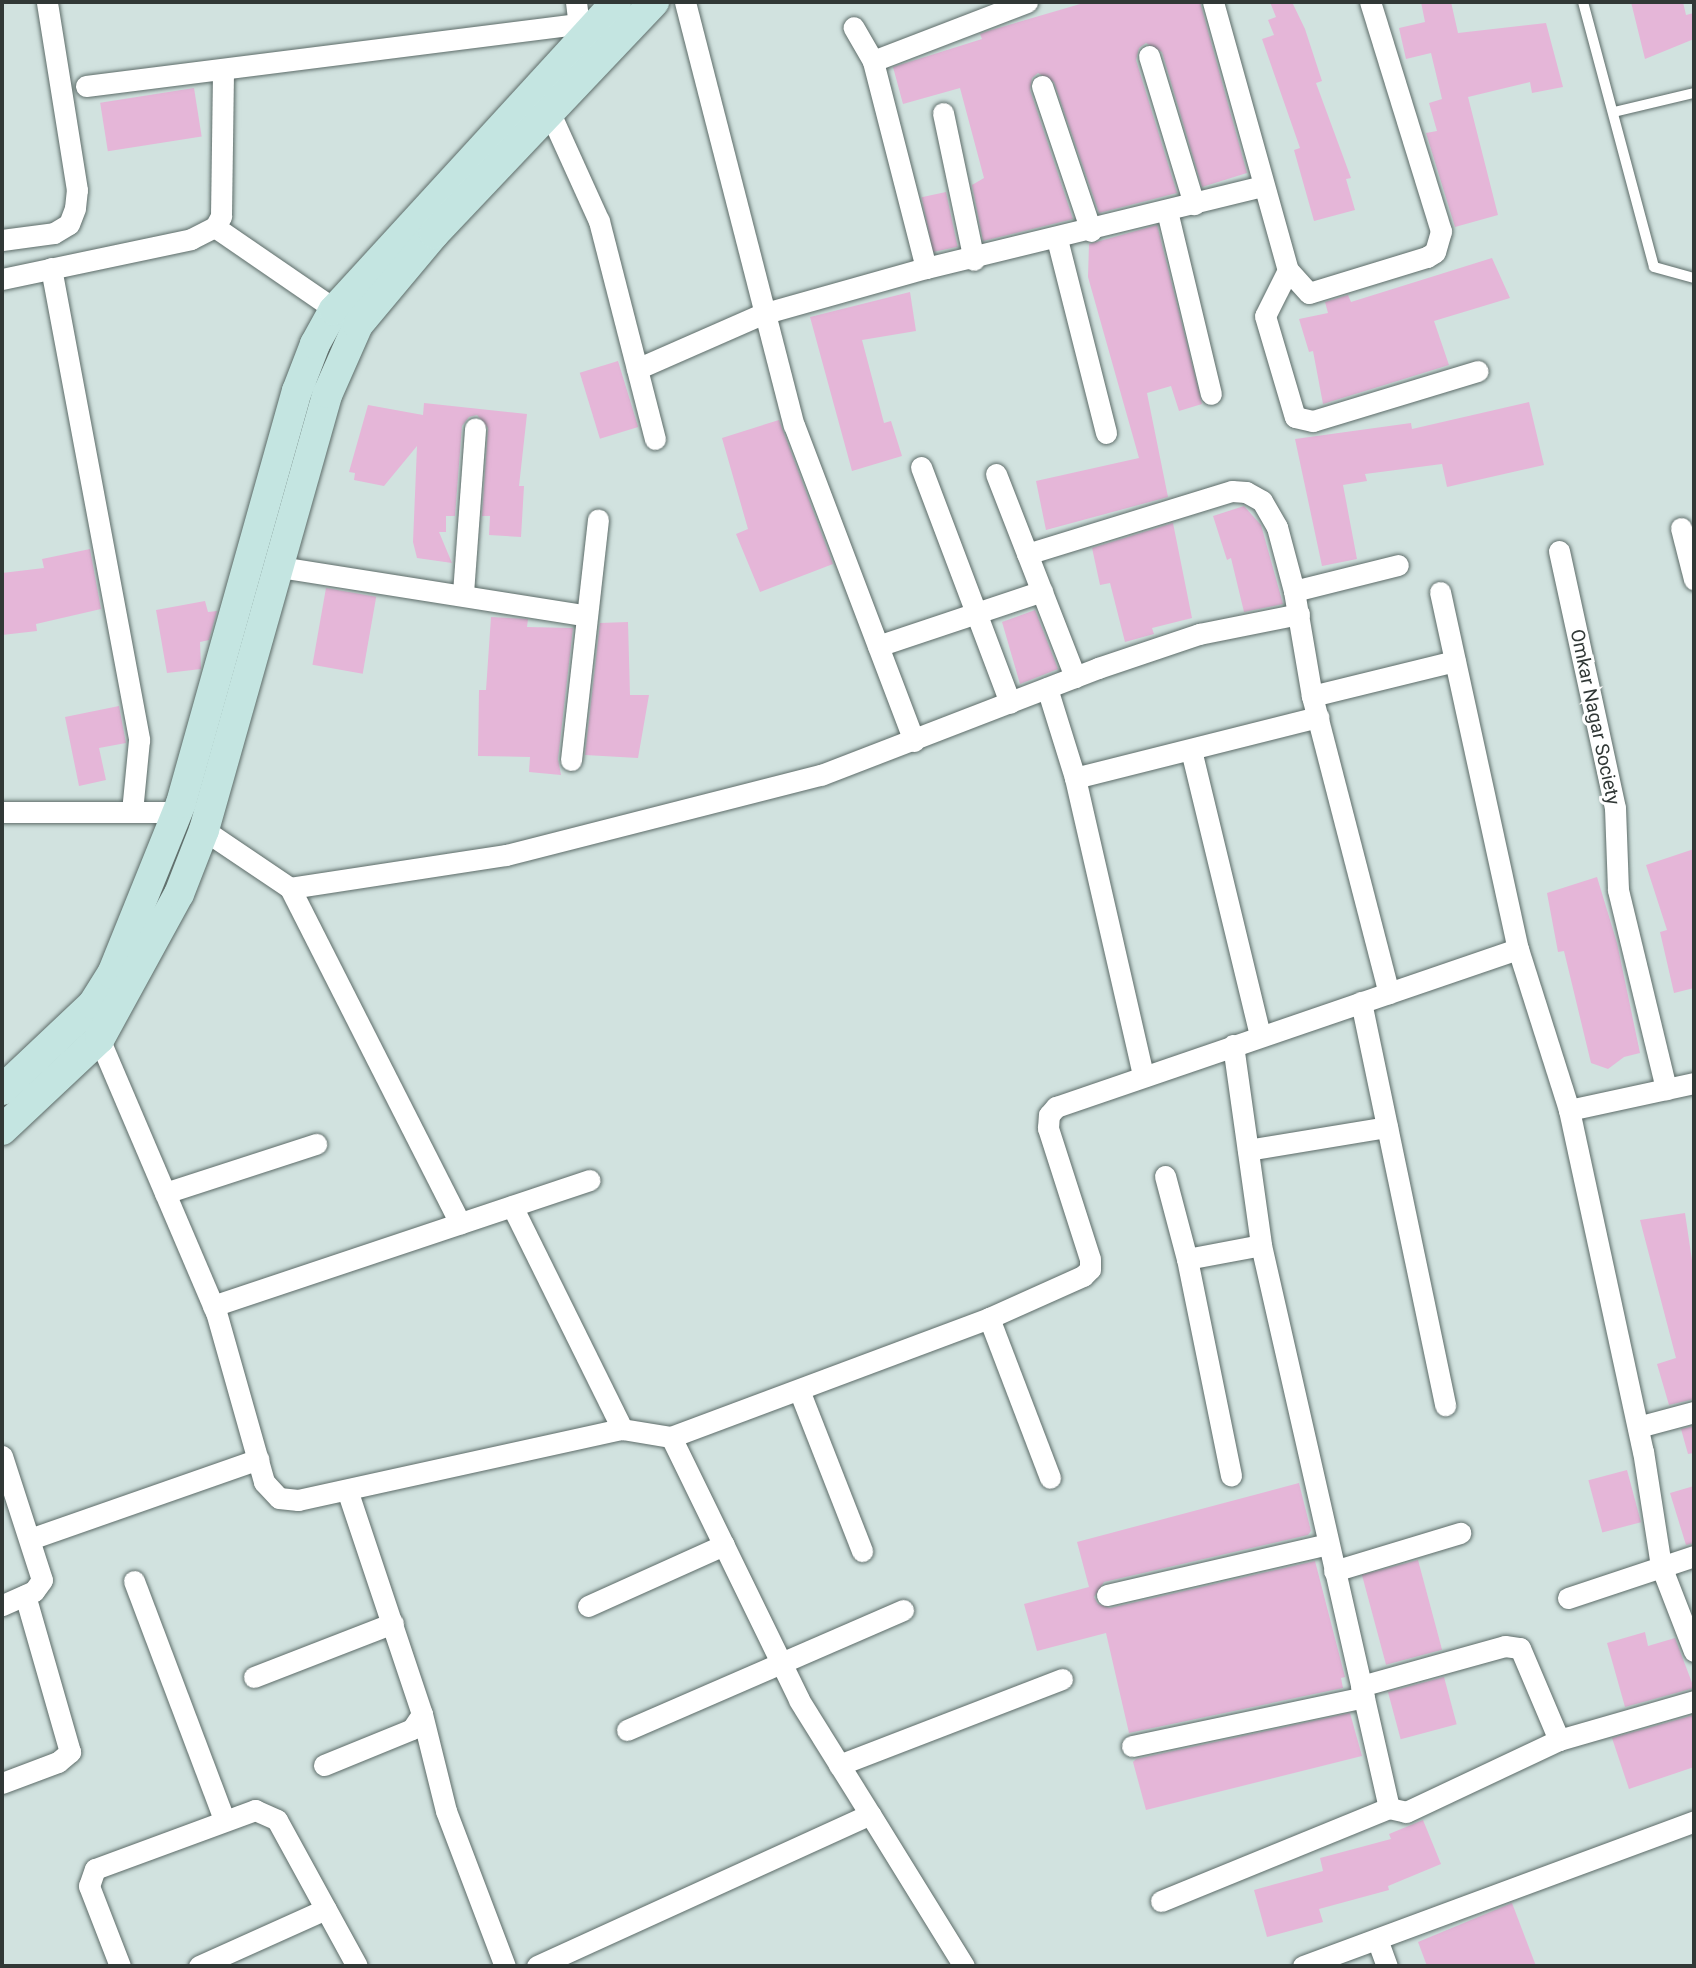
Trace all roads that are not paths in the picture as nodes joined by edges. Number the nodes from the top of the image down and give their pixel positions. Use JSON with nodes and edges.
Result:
{"nodes":[{"id":1,"x":47,"y":2,"type":"edge"},
{"id":2,"x":576,"y":2,"type":"edge"},
{"id":3,"x":616,"y":2,"type":"edge"},
{"id":4,"x":685,"y":2,"type":"edge"},
{"id":5,"x":1027,"y":2,"type":"edge"},
{"id":6,"x":1213,"y":2,"type":"edge"},
{"id":7,"x":1370,"y":2,"type":"edge"},
{"id":8,"x":1583,"y":2,"type":"edge"},
{"id":9,"x":650,"y":4,"type":"edge"},
{"id":10,"x":853,"y":27,"type":"dead end"},
{"id":11,"x":579,"y":30,"type":"junction"},
{"id":12,"x":1149,"y":56,"type":"dead end"},
{"id":13,"x":873,"y":61,"type":"junction"},
{"id":14,"x":223,"y":71,"type":"junction"},
{"id":15,"x":86,"y":86,"type":"dead end"},
{"id":16,"x":1042,"y":86,"type":"dead end"},
{"id":17,"x":1694,"y":93,"type":"edge"},
{"id":18,"x":549,"y":111,"type":"junction"},
{"id":19,"x":1614,"y":112,"type":"junction"},
{"id":20,"x":943,"y":113,"type":"dead end"},
{"id":21,"x":1263,"y":186,"type":"junction"},
{"id":22,"x":1194,"y":204,"type":"junction"},
{"id":23,"x":1167,"y":211,"type":"junction"},
{"id":24,"x":215,"y":227,"type":"junction"},
{"id":25,"x":1091,"y":231,"type":"junction"},
{"id":26,"x":1057,"y":239,"type":"junction"},
{"id":27,"x":2,"y":240,"type":"edge"},
{"id":28,"x":974,"y":260,"type":"junction"},
{"id":29,"x":51,"y":268,"type":"junction"},
{"id":30,"x":926,"y":268,"type":"junction"},
{"id":31,"x":1288,"y":270,"type":"junction"},
{"id":32,"x":1694,"y":278,"type":"edge"},
{"id":33,"x":2,"y":279,"type":"edge"},
{"id":34,"x":762,"y":314,"type":"junction"},
{"id":35,"x":346,"y":318,"type":"junction"},
{"id":36,"x":636,"y":369,"type":"junction"},
{"id":37,"x":1478,"y":371,"type":"dead end"},
{"id":38,"x":1211,"y":394,"type":"dead end"},
{"id":39,"x":475,"y":428,"type":"dead end"},
{"id":40,"x":1106,"y":433,"type":"dead end"},
{"id":41,"x":655,"y":439,"type":"dead end"},
{"id":42,"x":920,"y":467,"type":"dead end"},
{"id":43,"x":996,"y":474,"type":"dead end"},
{"id":44,"x":598,"y":520,"type":"dead end"},
{"id":45,"x":1681,"y":528,"type":"dead end"},
{"id":46,"x":1559,"y":551,"type":"dead end"},
{"id":47,"x":1027,"y":554,"type":"junction"},
{"id":48,"x":1398,"y":565,"type":"dead end"},
{"id":49,"x":280,"y":567,"type":"junction"},
{"id":50,"x":1694,"y":579,"type":"edge"},
{"id":51,"x":1042,"y":591,"type":"junction"},
{"id":52,"x":1294,"y":591,"type":"junction"},
{"id":53,"x":1440,"y":592,"type":"dead end"},
{"id":54,"x":463,"y":593,"type":"junction"},
{"id":55,"x":977,"y":612,"type":"junction"},
{"id":56,"x":1299,"y":614,"type":"junction"},
{"id":57,"x":584,"y":615,"type":"junction"},
{"id":58,"x":878,"y":646,"type":"junction"},
{"id":59,"x":1455,"y":661,"type":"junction"},
{"id":60,"x":1075,"y":677,"type":"junction"},
{"id":61,"x":1047,"y":688,"type":"junction"},
{"id":62,"x":1010,"y":703,"type":"junction"},
{"id":63,"x":1315,"y":706,"type":"junction"},
{"id":64,"x":914,"y":741,"type":"junction"},
{"id":65,"x":1191,"y":750,"type":"junction"},
{"id":66,"x":571,"y":760,"type":"dead end"},
{"id":67,"x":1075,"y":778,"type":"junction"},
{"id":68,"x":2,"y":812,"type":"edge"},
{"id":69,"x":132,"y":812,"type":"junction"},
{"id":70,"x":178,"y":812,"type":"junction"},
{"id":71,"x":204,"y":830,"type":"junction"},
{"id":72,"x":290,"y":888,"type":"junction"},
{"id":73,"x":1518,"y":949,"type":"junction"},
{"id":74,"x":1389,"y":993,"type":"junction"},
{"id":75,"x":1361,"y":1002,"type":"junction"},
{"id":76,"x":85,"y":1012,"type":"junction"},
{"id":77,"x":1260,"y":1036,"type":"junction"},
{"id":78,"x":100,"y":1038,"type":"junction"},
{"id":79,"x":1233,"y":1045,"type":"junction"},
{"id":80,"x":1143,"y":1076,"type":"junction"},
{"id":81,"x":1694,"y":1083,"type":"edge"},
{"id":82,"x":1666,"y":1089,"type":"junction"},
{"id":83,"x":2,"y":1090,"type":"edge"},
{"id":84,"x":1569,"y":1110,"type":"junction"},
{"id":85,"x":1387,"y":1127,"type":"junction"},
{"id":86,"x":2,"y":1130,"type":"edge"},
{"id":87,"x":316,"y":1144,"type":"dead end"},
{"id":88,"x":1248,"y":1150,"type":"junction"},
{"id":89,"x":1165,"y":1176,"type":"dead end"},
{"id":90,"x":589,"y":1180,"type":"dead end"},
{"id":91,"x":165,"y":1193,"type":"junction"},
{"id":92,"x":512,"y":1206,"type":"junction"},
{"id":93,"x":460,"y":1223,"type":"junction"},
{"id":94,"x":1261,"y":1245,"type":"junction"},
{"id":95,"x":1187,"y":1259,"type":"junction"},
{"id":96,"x":213,"y":1306,"type":"junction"},
{"id":97,"x":989,"y":1318,"type":"junction"},
{"id":98,"x":799,"y":1390,"type":"junction"},
{"id":99,"x":1445,"y":1405,"type":"dead end"},
{"id":100,"x":1694,"y":1412,"type":"edge"},
{"id":101,"x":1638,"y":1427,"type":"junction"},
{"id":102,"x":622,"y":1429,"type":"junction"},
{"id":103,"x":671,"y":1437,"type":"junction"},
{"id":104,"x":2,"y":1455,"type":"edge"},
{"id":105,"x":258,"y":1459,"type":"junction"},
{"id":106,"x":1231,"y":1476,"type":"dead end"},
{"id":107,"x":1050,"y":1478,"type":"dead end"},
{"id":108,"x":346,"y":1490,"type":"junction"},
{"id":109,"x":1460,"y":1533,"type":"dead end"},
{"id":110,"x":30,"y":1539,"type":"junction"},
{"id":111,"x":1328,"y":1544,"type":"junction"},
{"id":112,"x":724,"y":1545,"type":"junction"},
{"id":113,"x":862,"y":1551,"type":"dead end"},
{"id":114,"x":1694,"y":1556,"type":"edge"},
{"id":115,"x":1661,"y":1566,"type":"junction"},
{"id":116,"x":1334,"y":1571,"type":"junction"},
{"id":117,"x":134,"y":1581,"type":"dead end"},
{"id":118,"x":25,"y":1595,"type":"junction"},
{"id":119,"x":1107,"y":1595,"type":"dead end"},
{"id":120,"x":1568,"y":1598,"type":"dead end"},
{"id":121,"x":2,"y":1605,"type":"edge"},
{"id":122,"x":588,"y":1606,"type":"dead end"},
{"id":123,"x":903,"y":1610,"type":"dead end"},
{"id":124,"x":393,"y":1623,"type":"junction"},
{"id":125,"x":1694,"y":1651,"type":"edge"},
{"id":126,"x":782,"y":1664,"type":"junction"},
{"id":127,"x":254,"y":1677,"type":"dead end"},
{"id":128,"x":1062,"y":1679,"type":"dead end"},
{"id":129,"x":1363,"y":1692,"type":"junction"},
{"id":130,"x":1694,"y":1701,"type":"edge"},
{"id":131,"x":422,"y":1714,"type":"junction"},
{"id":132,"x":627,"y":1730,"type":"dead end"},
{"id":133,"x":1559,"y":1740,"type":"junction"},
{"id":134,"x":1132,"y":1746,"type":"dead end"},
{"id":135,"x":324,"y":1765,"type":"dead end"},
{"id":136,"x":839,"y":1765,"type":"junction"},
{"id":137,"x":2,"y":1783,"type":"edge"},
{"id":138,"x":1389,"y":1808,"type":"junction"},
{"id":139,"x":870,"y":1814,"type":"junction"},
{"id":140,"x":224,"y":1819,"type":"junction"},
{"id":141,"x":1694,"y":1821,"type":"edge"},
{"id":142,"x":1161,"y":1901,"type":"dead end"},
{"id":143,"x":326,"y":1909,"type":"junction"},
{"id":144,"x":1377,"y":1939,"type":"junction"},
{"id":145,"x":120,"y":1966,"type":"edge"},
{"id":146,"x":200,"y":1966,"type":"edge"},
{"id":147,"x":357,"y":1966,"type":"edge"},
{"id":148,"x":505,"y":1966,"type":"edge"},
{"id":149,"x":537,"y":1966,"type":"edge"},
{"id":150,"x":964,"y":1966,"type":"edge"},
{"id":151,"x":1303,"y":1966,"type":"edge"},
{"id":152,"x":1387,"y":1966,"type":"edge"}],
"edges":[{"from":1,"to":27,"type":"street"},
{"from":2,"to":11,"type":"street"},
{"from":3,"to":11,"type":"street"},
{"from":4,"to":34,"type":"street"},
{"from":5,"to":13,"type":"street"},
{"from":6,"to":21,"type":"street"},
{"from":7,"to":31,"type":"street"},
{"from":8,"to":19,"type":"lane"},
{"from":9,"to":18,"type":"street"},
{"from":10,"to":13,"type":"street"},
{"from":11,"to":14,"type":"street"},
{"from":11,"to":35,"type":"street"},
{"from":12,"to":22,"type":"street"},
{"from":13,"to":30,"type":"street"},
{"from":14,"to":15,"type":"street"},
{"from":14,"to":24,"type":"street"},
{"from":16,"to":25,"type":"street"},
{"from":17,"to":19,"type":"lane"},
{"from":18,"to":35,"type":"street"},
{"from":18,"to":36,"type":"street"},
{"from":19,"to":32,"type":"lane"},
{"from":20,"to":28,"type":"street"},
{"from":21,"to":22,"type":"street"},
{"from":21,"to":31,"type":"street"},
{"from":22,"to":23,"type":"street"},
{"from":23,"to":25,"type":"street"},
{"from":23,"to":38,"type":"street"},
{"from":24,"to":29,"type":"street"},
{"from":24,"to":35,"type":"street"},
{"from":25,"to":26,"type":"street"},
{"from":26,"to":28,"type":"street"},
{"from":26,"to":40,"type":"street"},
{"from":28,"to":30,"type":"street"},
{"from":29,"to":33,"type":"street"},
{"from":29,"to":69,"type":"street"},
{"from":30,"to":34,"type":"street"},
{"from":31,"to":37,"type":"street"},
{"from":34,"to":36,"type":"street"},
{"from":34,"to":58,"type":"street"},
{"from":35,"to":49,"type":"street"},
{"from":35,"to":70,"type":"street"},
{"from":36,"to":41,"type":"street"},
{"from":39,"to":54,"type":"street"},
{"from":42,"to":55,"type":"street"},
{"from":43,"to":47,"type":"street"},
{"from":44,"to":57,"type":"street"},
{"from":45,"to":50,"type":"street"},
{"from":46,"to":82,"type":"street","name":"Omkar Nagar Society"},
{"from":47,"to":51,"type":"street"},
{"from":47,"to":52,"type":"street"},
{"from":48,"to":52,"type":"street"},
{"from":49,"to":54,"type":"street"},
{"from":49,"to":71,"type":"street"},
{"from":51,"to":55,"type":"street"},
{"from":51,"to":60,"type":"street"},
{"from":52,"to":56,"type":"street"},
{"from":53,"to":59,"type":"street"},
{"from":54,"to":57,"type":"street"},
{"from":55,"to":58,"type":"street"},
{"from":55,"to":62,"type":"street"},
{"from":56,"to":60,"type":"street"},
{"from":56,"to":63,"type":"street"},
{"from":57,"to":66,"type":"street"},
{"from":58,"to":64,"type":"street"},
{"from":59,"to":63,"type":"street"},
{"from":59,"to":73,"type":"street"},
{"from":60,"to":61,"type":"street"},
{"from":61,"to":62,"type":"street"},
{"from":61,"to":67,"type":"street"},
{"from":62,"to":64,"type":"street"},
{"from":63,"to":65,"type":"street"},
{"from":63,"to":74,"type":"street"},
{"from":64,"to":72,"type":"street"},
{"from":65,"to":67,"type":"street"},
{"from":65,"to":77,"type":"street"},
{"from":67,"to":80,"type":"street"},
{"from":68,"to":69,"type":"street"},
{"from":69,"to":70,"type":"street"},
{"from":70,"to":76,"type":"street"},
{"from":71,"to":72,"type":"street"},
{"from":71,"to":78,"type":"street"},
{"from":72,"to":93,"type":"street"},
{"from":73,"to":74,"type":"street"},
{"from":73,"to":84,"type":"street"},
{"from":74,"to":75,"type":"street"},
{"from":75,"to":77,"type":"street"},
{"from":75,"to":85,"type":"street"},
{"from":76,"to":78,"type":"street"},
{"from":76,"to":83,"type":"street"},
{"from":77,"to":79,"type":"street"},
{"from":78,"to":86,"type":"street"},
{"from":78,"to":91,"type":"street"},
{"from":79,"to":80,"type":"street"},
{"from":79,"to":88,"type":"street"},
{"from":80,"to":97,"type":"street"},
{"from":81,"to":82,"type":"street"},
{"from":82,"to":84,"type":"street"},
{"from":84,"to":101,"type":"street"},
{"from":85,"to":88,"type":"street"},
{"from":85,"to":99,"type":"street"},
{"from":87,"to":91,"type":"street"},
{"from":88,"to":94,"type":"street"},
{"from":89,"to":95,"type":"street"},
{"from":90,"to":92,"type":"street"},
{"from":91,"to":96,"type":"street"},
{"from":92,"to":93,"type":"street"},
{"from":92,"to":102,"type":"street"},
{"from":93,"to":96,"type":"street"},
{"from":94,"to":95,"type":"street"},
{"from":94,"to":111,"type":"street"},
{"from":95,"to":106,"type":"street"},
{"from":96,"to":105,"type":"street"},
{"from":97,"to":98,"type":"street"},
{"from":97,"to":107,"type":"street"},
{"from":98,"to":103,"type":"street"},
{"from":98,"to":113,"type":"street"},
{"from":100,"to":101,"type":"street"},
{"from":101,"to":115,"type":"street"},
{"from":102,"to":103,"type":"street"},
{"from":102,"to":108,"type":"street"},
{"from":103,"to":112,"type":"street"},
{"from":104,"to":110,"type":"street"},
{"from":105,"to":108,"type":"street"},
{"from":105,"to":110,"type":"street"},
{"from":108,"to":124,"type":"street"},
{"from":109,"to":116,"type":"street"},
{"from":110,"to":118,"type":"street"},
{"from":111,"to":116,"type":"street"},
{"from":111,"to":119,"type":"street"},
{"from":112,"to":122,"type":"street"},
{"from":112,"to":126,"type":"street"},
{"from":114,"to":115,"type":"street"},
{"from":115,"to":120,"type":"street"},
{"from":115,"to":125,"type":"street"},
{"from":116,"to":129,"type":"street"},
{"from":117,"to":140,"type":"street"},
{"from":118,"to":121,"type":"street"},
{"from":118,"to":137,"type":"street"},
{"from":123,"to":126,"type":"street"},
{"from":124,"to":127,"type":"street"},
{"from":124,"to":131,"type":"street"},
{"from":126,"to":132,"type":"street"},
{"from":126,"to":136,"type":"street"},
{"from":128,"to":136,"type":"street"},
{"from":129,"to":133,"type":"street"},
{"from":129,"to":134,"type":"street"},
{"from":129,"to":138,"type":"street"},
{"from":130,"to":133,"type":"street"},
{"from":131,"to":135,"type":"street"},
{"from":131,"to":148,"type":"street"},
{"from":133,"to":138,"type":"street"},
{"from":136,"to":139,"type":"street"},
{"from":138,"to":142,"type":"street"},
{"from":139,"to":149,"type":"street"},
{"from":139,"to":150,"type":"street"},
{"from":140,"to":143,"type":"street"},
{"from":140,"to":145,"type":"street"},
{"from":141,"to":144,"type":"street"},
{"from":143,"to":146,"type":"street"},
{"from":143,"to":147,"type":"street"},
{"from":144,"to":151,"type":"street"},
{"from":144,"to":152,"type":"street"}]}
